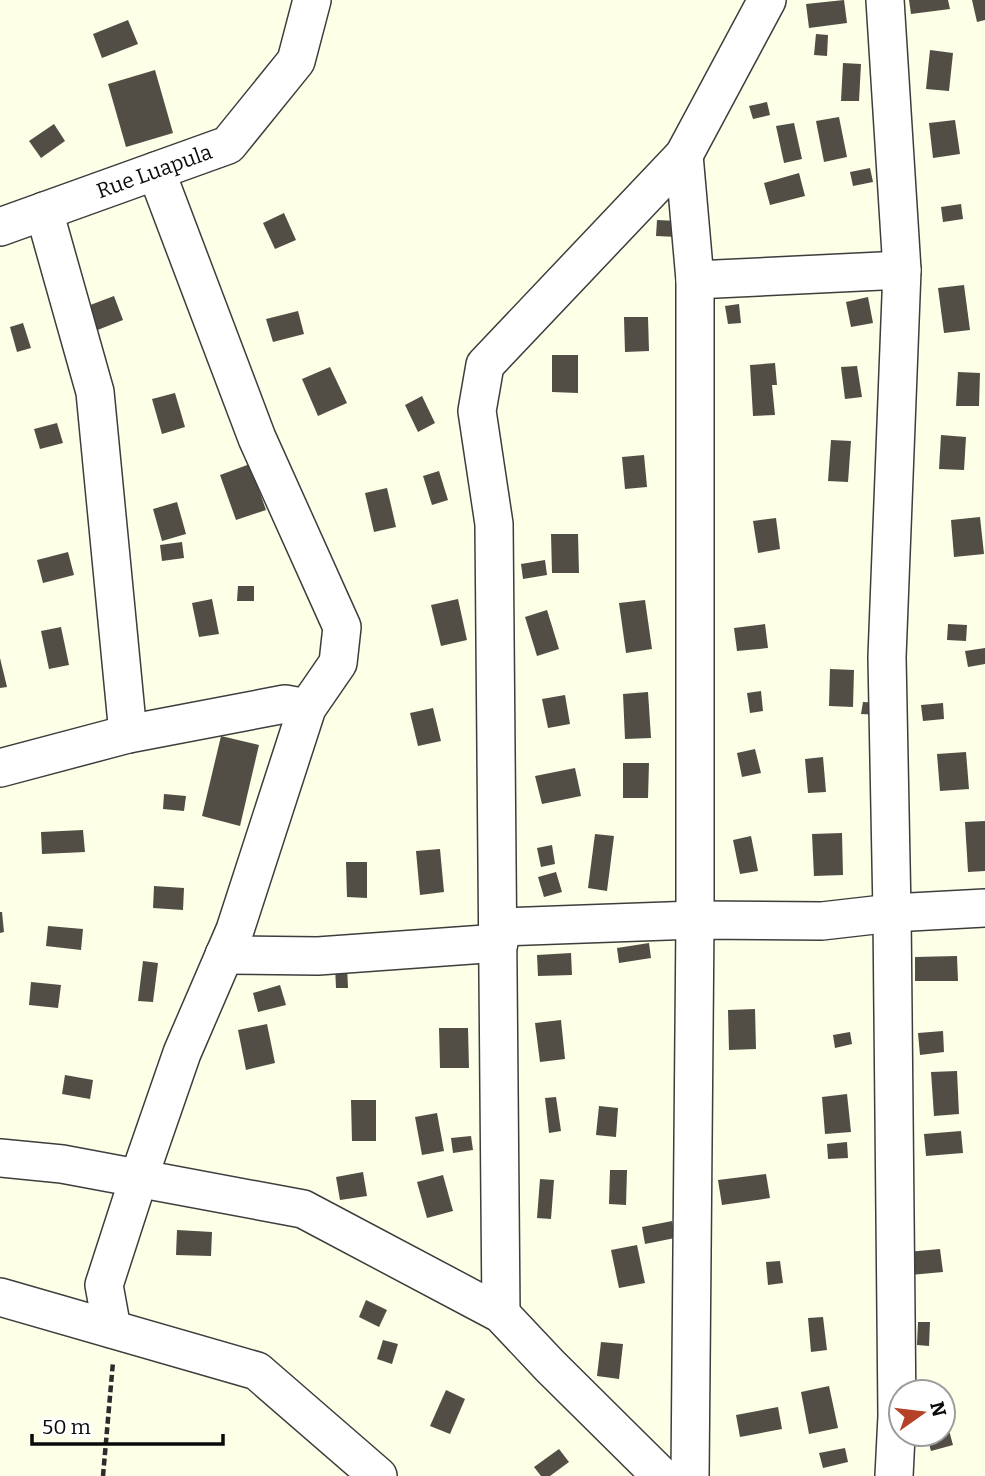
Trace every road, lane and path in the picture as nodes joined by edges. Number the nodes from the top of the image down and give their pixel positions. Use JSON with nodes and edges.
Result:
{"nodes":[{"id":1,"x":312,"y":0,"type":"edge"},
{"id":2,"x":767,"y":0,"type":"edge"},
{"id":3,"x":886,"y":0,"type":"edge"},
{"id":4,"x":684,"y":155,"type":"junction"},
{"id":5,"x":156,"y":171,"type":"junction"},
{"id":6,"x":44,"y":211,"type":"junction"},
{"id":7,"x":0,"y":227,"type":"edge"},
{"id":8,"x":902,"y":270,"type":"junction"},
{"id":9,"x":695,"y":280,"type":"junction"},
{"id":10,"x":307,"y":708,"type":"junction"},
{"id":11,"x":128,"y":734,"type":"junction"},
{"id":12,"x":0,"y":768,"type":"edge"},
{"id":13,"x":985,"y":908,"type":"edge"},
{"id":14,"x":892,"y":913,"type":"junction"},
{"id":15,"x":695,"y":920,"type":"junction"},
{"id":16,"x":499,"y":935,"type":"junction"},
{"id":17,"x":224,"y":955,"type":"junction"},
{"id":18,"x":0,"y":1158,"type":"edge"},
{"id":19,"x":139,"y":1177,"type":"junction"},
{"id":20,"x":0,"y":1297,"type":"edge"},
{"id":21,"x":501,"y":1314,"type":"junction"},
{"id":22,"x":112,"y":1329,"type":"junction"},
{"id":23,"x":103,"y":1476,"type":"edge"},
{"id":24,"x":378,"y":1476,"type":"edge"},
{"id":25,"x":661,"y":1476,"type":"edge"},
{"id":26,"x":690,"y":1476,"type":"edge"},
{"id":27,"x":894,"y":1476,"type":"edge"}],
"edges":[{"from":1,"to":5,"type":"street","name":"Rue Luapula"},
{"from":2,"to":4,"type":"street"},
{"from":3,"to":8,"type":"street"},
{"from":4,"to":9,"type":"street"},
{"from":4,"to":16,"type":"street"},
{"from":5,"to":6,"type":"street","name":"Rue Luapula"},
{"from":5,"to":10,"type":"street"},
{"from":6,"to":7,"type":"street","name":"Rue Luapula"},
{"from":6,"to":11,"type":"street"},
{"from":8,"to":9,"type":"street"},
{"from":8,"to":14,"type":"street"},
{"from":9,"to":15,"type":"street"},
{"from":10,"to":11,"type":"street"},
{"from":10,"to":17,"type":"street"},
{"from":11,"to":12,"type":"street"},
{"from":13,"to":14,"type":"street"},
{"from":14,"to":15,"type":"street"},
{"from":14,"to":27,"type":"street"},
{"from":15,"to":16,"type":"street"},
{"from":15,"to":26,"type":"street"},
{"from":16,"to":17,"type":"street"},
{"from":16,"to":21,"type":"street"},
{"from":17,"to":19,"type":"street"},
{"from":18,"to":19,"type":"street"},
{"from":19,"to":21,"type":"street"},
{"from":19,"to":22,"type":"street"},
{"from":20,"to":22,"type":"street"},
{"from":21,"to":25,"type":"street"},
{"from":22,"to":23,"type":"path"},
{"from":22,"to":24,"type":"street"}]}
